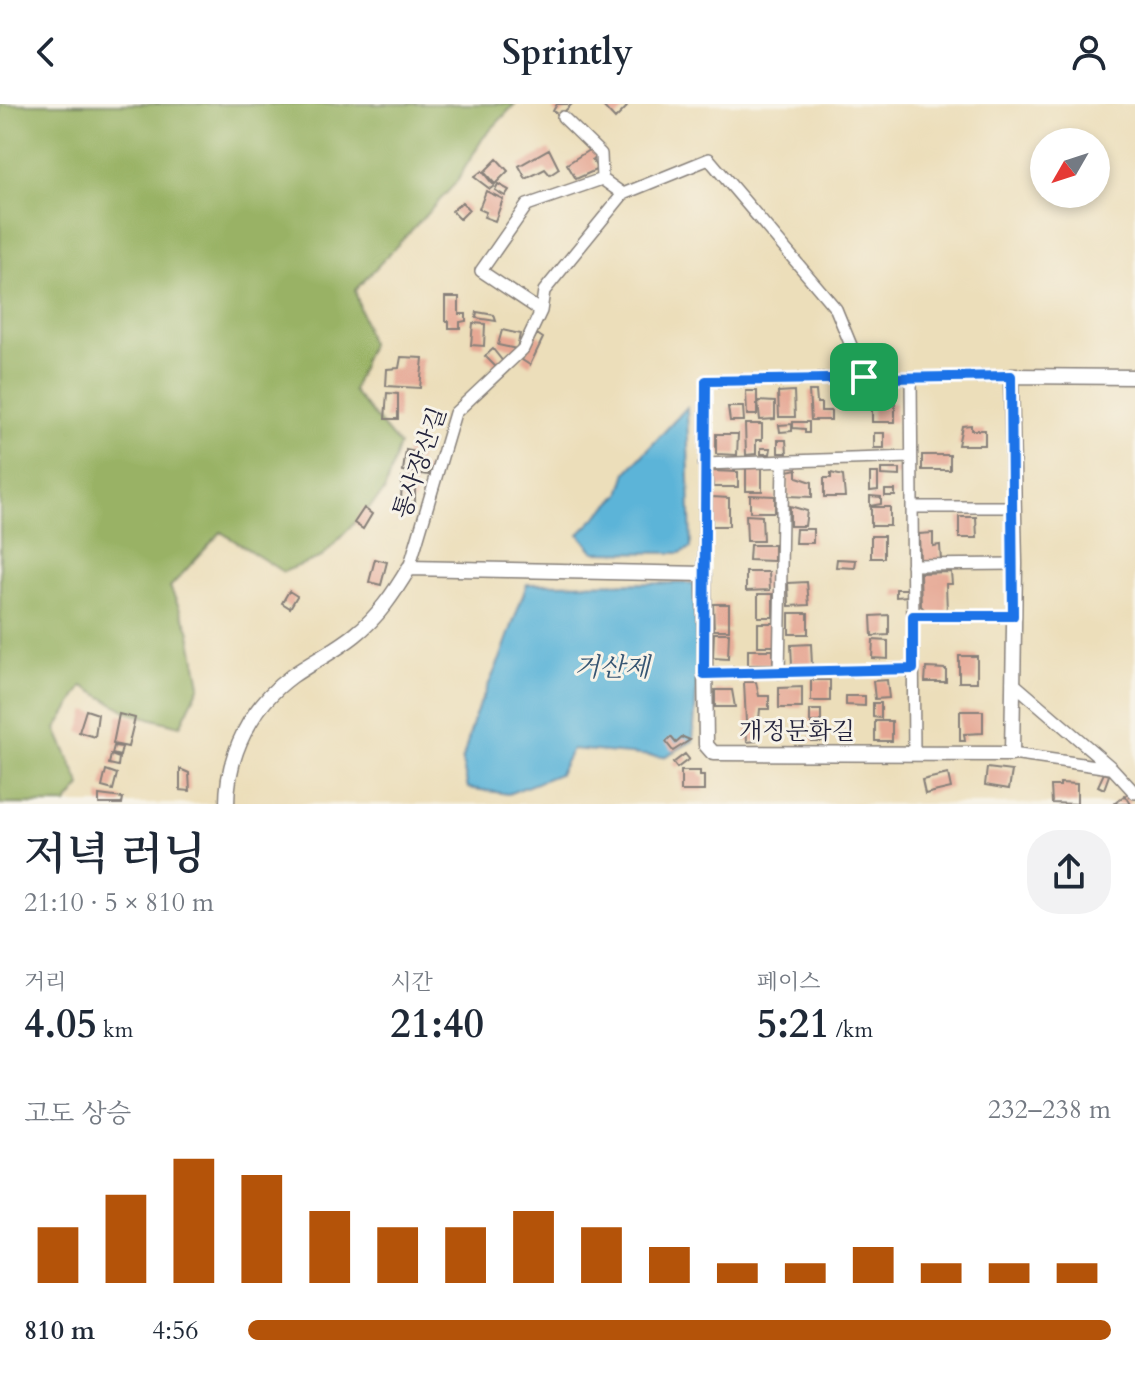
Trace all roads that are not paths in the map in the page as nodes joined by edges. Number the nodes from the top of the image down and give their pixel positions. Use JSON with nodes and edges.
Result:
{"nodes":[{"id":1,"x":563,"y":117,"type":"dead end"},
{"id":2,"x":602,"y":179,"type":"junction"},
{"id":3,"x":623,"y":194,"type":"junction"},
{"id":4,"x":541,"y":311,"type":"junction"},
{"id":5,"x":1011,"y":376,"type":"junction"},
{"id":6,"x":864,"y":377,"type":"junction"},
{"id":7,"x":911,"y":377,"type":"junction"},
{"id":8,"x":1135,"y":377,"type":"edge"},
{"id":9,"x":911,"y":457,"type":"junction"},
{"id":10,"x":783,"y":463,"type":"junction"},
{"id":11,"x":704,"y":464,"type":"junction"},
{"id":12,"x":912,"y":507,"type":"junction"},
{"id":13,"x":1013,"y":507,"type":"junction"},
{"id":14,"x":1015,"y":564,"type":"junction"},
{"id":15,"x":912,"y":565,"type":"junction"},
{"id":16,"x":409,"y":568,"type":"junction"},
{"id":17,"x":704,"y":574,"type":"junction"},
{"id":18,"x":913,"y":616,"type":"junction"},
{"id":19,"x":1013,"y":616,"type":"junction"},
{"id":20,"x":913,"y":669,"type":"junction"},
{"id":21,"x":779,"y":673,"type":"junction"},
{"id":22,"x":704,"y":674,"type":"junction"},
{"id":23,"x":1012,"y":682,"type":"junction"},
{"id":24,"x":914,"y":754,"type":"junction"},
{"id":25,"x":1012,"y":754,"type":"junction"},
{"id":26,"x":1112,"y":768,"type":"junction"},
{"id":27,"x":1135,"y":793,"type":"edge"},
{"id":28,"x":227,"y":804,"type":"edge"}],
"edges":[{"from":1,"to":2,"type":"street"},
{"from":2,"to":3,"type":"street"},
{"from":2,"to":4,"type":"street"},
{"from":3,"to":4,"type":"street","name":"통사장산길"},
{"from":3,"to":6,"type":"street","name":"통사장산길"},
{"from":4,"to":16,"type":"street","name":"통사장산길"},
{"from":5,"to":7,"type":"street","name":"개정문화길"},
{"from":5,"to":8,"type":"street","name":"개정문화길"},
{"from":5,"to":13,"type":"street"},
{"from":6,"to":7,"type":"street","name":"개정문화길"},
{"from":6,"to":11,"type":"street","name":"개정문화길"},
{"from":7,"to":9,"type":"street"},
{"from":9,"to":10,"type":"street"},
{"from":9,"to":12,"type":"street"},
{"from":10,"to":11,"type":"street"},
{"from":10,"to":21,"type":"street"},
{"from":11,"to":17,"type":"street","name":"개정문화길"},
{"from":12,"to":13,"type":"street"},
{"from":12,"to":15,"type":"street"},
{"from":13,"to":14,"type":"street"},
{"from":14,"to":15,"type":"street"},
{"from":14,"to":19,"type":"street"},
{"from":15,"to":18,"type":"street"},
{"from":16,"to":17,"type":"street"},
{"from":16,"to":28,"type":"street","name":"통사장산길"},
{"from":17,"to":22,"type":"street","name":"개정문화길"},
{"from":18,"to":19,"type":"street"},
{"from":18,"to":20,"type":"street"},
{"from":19,"to":23,"type":"street"},
{"from":20,"to":21,"type":"street"},
{"from":20,"to":24,"type":"street"},
{"from":21,"to":22,"type":"street"},
{"from":22,"to":24,"type":"street","name":"개정문화길"},
{"from":23,"to":25,"type":"street"},
{"from":23,"to":26,"type":"street"},
{"from":24,"to":25,"type":"street","name":"개정문화길"},
{"from":25,"to":26,"type":"street"},
{"from":26,"to":27,"type":"street"}]}
